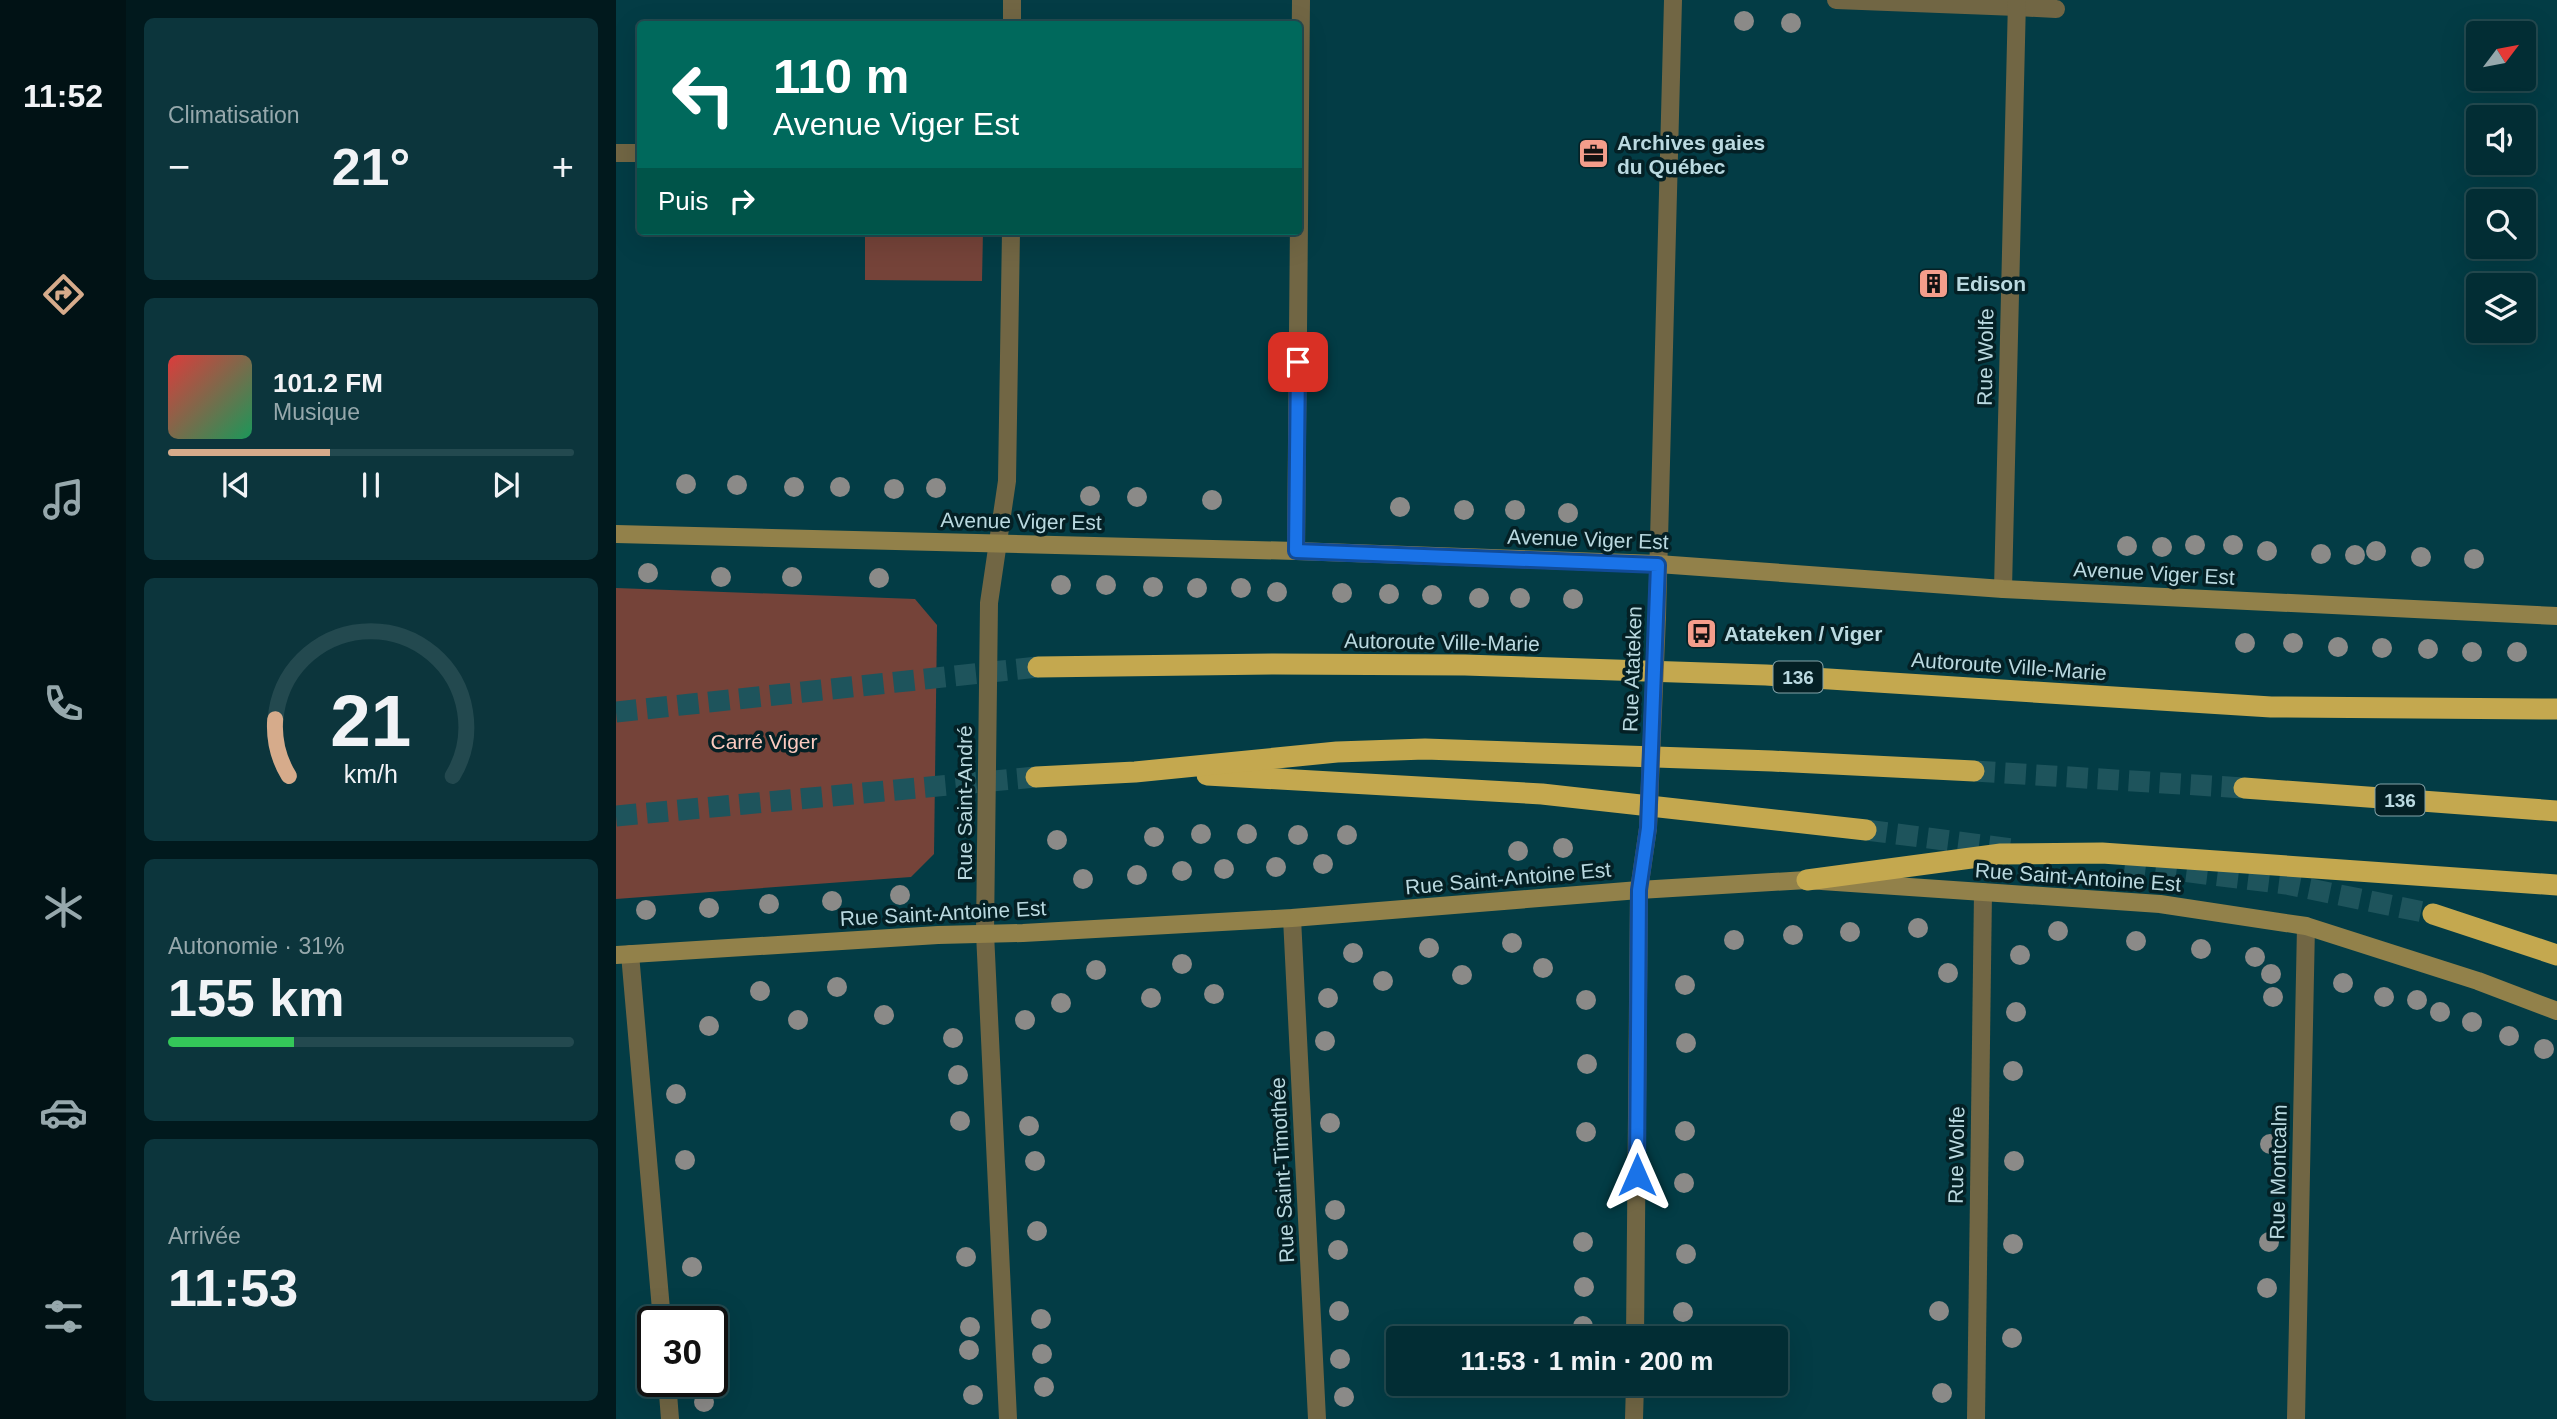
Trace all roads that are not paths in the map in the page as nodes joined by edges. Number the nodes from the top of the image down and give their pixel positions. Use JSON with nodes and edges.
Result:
{"nodes":[{"id":1,"x":1012,"y":0,"type":"edge"},
{"id":2,"x":1301,"y":0,"type":"edge"},
{"id":3,"x":1673,"y":0,"type":"edge"},
{"id":4,"x":1836,"y":0,"type":"edge"},
{"id":5,"x":2017,"y":4,"type":"edge"},
{"id":6,"x":2056,"y":9,"type":"dead end"},
{"id":7,"x":1012,"y":21,"type":"edge"},
{"id":8,"x":1301,"y":21,"type":"edge"},
{"id":9,"x":616,"y":153,"type":"edge"},
{"id":10,"x":637,"y":153,"type":"edge"},
{"id":11,"x":1011,"y":235,"type":"edge"},
{"id":12,"x":1299,"y":235,"type":"edge"},
{"id":13,"x":616,"y":534,"type":"edge"},
{"id":14,"x":997,"y":543,"type":"junction"},
{"id":15,"x":1296,"y":551,"type":"junction"},
{"id":16,"x":1658,"y":565,"type":"junction"},
{"id":17,"x":2003,"y":589,"type":"junction"},
{"id":18,"x":2557,"y":616,"type":"edge"},
{"id":19,"x":1038,"y":667,"type":"tunnel mouth"},
{"id":20,"x":2557,"y":709,"type":"edge"},
{"id":21,"x":1974,"y":771,"type":"tunnel mouth"},
{"id":22,"x":1135,"y":772,"type":"junction"},
{"id":23,"x":1036,"y":777,"type":"tunnel mouth"},
{"id":24,"x":2244,"y":788,"type":"tunnel mouth"},
{"id":25,"x":2557,"y":811,"type":"edge"},
{"id":26,"x":1866,"y":830,"type":"tunnel mouth"},
{"id":27,"x":1807,"y":880,"type":"junction"},
{"id":28,"x":2557,"y":885,"type":"edge"},
{"id":29,"x":1639,"y":890,"type":"junction"},
{"id":30,"x":1983,"y":892,"type":"junction"},
{"id":31,"x":2433,"y":914,"type":"tunnel mouth"},
{"id":32,"x":1292,"y":918,"type":"junction"},
{"id":33,"x":2306,"y":926,"type":"junction"},
{"id":34,"x":985,"y":933,"type":"junction"},
{"id":35,"x":623,"y":954,"type":"edge"},
{"id":36,"x":2557,"y":955,"type":"edge"},
{"id":37,"x":2557,"y":1011,"type":"edge"},
{"id":38,"x":660,"y":1306,"type":"edge"},
{"id":39,"x":1635,"y":1326,"type":"edge"},
{"id":40,"x":1635,"y":1396,"type":"edge"},
{"id":41,"x":668,"y":1397,"type":"edge"},
{"id":42,"x":670,"y":1419,"type":"edge"},
{"id":43,"x":1008,"y":1419,"type":"edge"},
{"id":44,"x":1317,"y":1419,"type":"edge"},
{"id":45,"x":1634,"y":1419,"type":"edge"},
{"id":46,"x":1976,"y":1419,"type":"edge"},
{"id":47,"x":2296,"y":1419,"type":"edge"}],
"edges":[{"from":1,"to":7,"type":"street"},
{"from":2,"to":8,"type":"street"},
{"from":3,"to":16,"type":"street","name":"Rue Atateken"},
{"from":4,"to":5,"type":"street"},
{"from":5,"to":6,"type":"street"},
{"from":5,"to":17,"type":"street","name":"Rue Wolfe"},
{"from":9,"to":10,"type":"street"},
{"from":11,"to":14,"type":"street","name":"Rue Saint-André"},
{"from":12,"to":15,"type":"street"},
{"from":13,"to":14,"type":"main road","name":"Avenue Viger Est"},
{"from":14,"to":15,"type":"main road","name":"Avenue Viger Est"},
{"from":14,"to":34,"type":"street","name":"Rue Saint-André"},
{"from":15,"to":16,"type":"main road","name":"Avenue Viger Est"},
{"from":16,"to":17,"type":"main road","name":"Avenue Viger Est"},
{"from":16,"to":29,"type":"street","name":"Rue Atateken","bridge":true},
{"from":17,"to":18,"type":"main road","name":"Avenue Viger Est"},
{"from":19,"to":20,"type":"highway","name":"Autoroute Ville-Marie","number":"136"},
{"from":21,"to":22,"type":"highway"},
{"from":22,"to":23,"type":"highway"},
{"from":22,"to":26,"type":"highway"},
{"from":24,"to":25,"type":"highway","number":"136"},
{"from":27,"to":28,"type":"highway"},
{"from":27,"to":29,"type":"main road","name":"Rue Saint-Antoine Est"},
{"from":27,"to":30,"type":"main road","name":"Rue Saint-Antoine Est"},
{"from":29,"to":32,"type":"main road","name":"Rue Saint-Antoine Est"},
{"from":29,"to":39,"type":"street","name":"Rue Atateken"},
{"from":30,"to":33,"type":"main road","name":"Rue Saint-Antoine Est"},
{"from":30,"to":46,"type":"street","name":"Rue Wolfe"},
{"from":31,"to":36,"type":"highway"},
{"from":32,"to":34,"type":"main road","name":"Rue Saint-Antoine Est"},
{"from":32,"to":44,"type":"street","name":"Rue Saint-Timothée"},
{"from":33,"to":37,"type":"main road","name":"Rue Saint-Antoine Est"},
{"from":33,"to":47,"type":"street","name":"Rue Montcalm"},
{"from":34,"to":35,"type":"main road","name":"Rue Saint-Antoine Est"},
{"from":34,"to":43,"type":"street","name":"Rue Saint-André"},
{"from":35,"to":38,"type":"street"},
{"from":40,"to":45,"type":"street"},
{"from":41,"to":42,"type":"street"}]}
